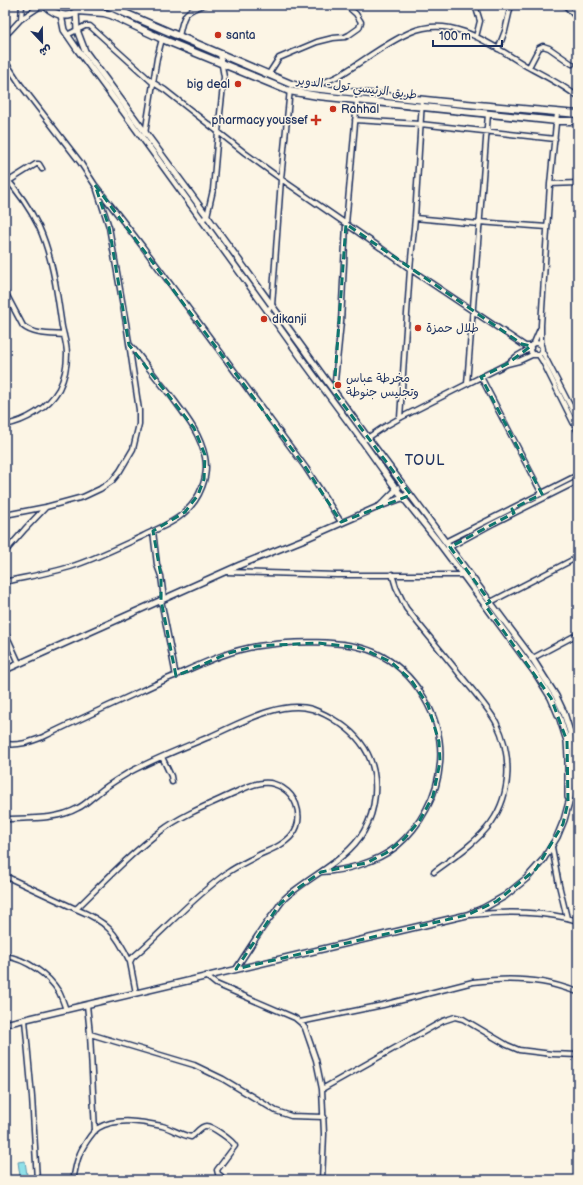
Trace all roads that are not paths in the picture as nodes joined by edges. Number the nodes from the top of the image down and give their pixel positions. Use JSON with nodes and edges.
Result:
{"nodes":[{"id":1,"x":22,"y":5,"type":"edge"},
{"id":2,"x":43,"y":5,"type":"edge"},
{"id":3,"x":106,"y":5,"type":"edge"},
{"id":4,"x":204,"y":5,"type":"edge"},
{"id":5,"x":346,"y":5,"type":"edge"},
{"id":6,"x":475,"y":5,"type":"edge"},
{"id":7,"x":511,"y":5,"type":"edge"},
{"id":8,"x":565,"y":5,"type":"edge"},
{"id":9,"x":77,"y":9,"type":"edge"},
{"id":10,"x":123,"y":12,"type":"junction"},
{"id":11,"x":61,"y":16,"type":"junction"},
{"id":12,"x":21,"y":19,"type":"junction"},
{"id":13,"x":578,"y":19,"type":"edge"},
{"id":14,"x":120,"y":20,"type":"junction"},
{"id":15,"x":77,"y":30,"type":"junction"},
{"id":16,"x":5,"y":35,"type":"edge"},
{"id":17,"x":67,"y":35,"type":"junction"},
{"id":18,"x":179,"y":36,"type":"junction"},
{"id":19,"x":476,"y":37,"type":"junction"},
{"id":20,"x":162,"y":38,"type":"junction"},
{"id":21,"x":498,"y":49,"type":"junction"},
{"id":22,"x":220,"y":53,"type":"junction"},
{"id":23,"x":5,"y":61,"type":"edge"},
{"id":24,"x":222,"y":63,"type":"junction"},
{"id":25,"x":572,"y":64,"type":"dead end"},
{"id":26,"x":529,"y":67,"type":"junction"},
{"id":27,"x":268,"y":75,"type":"junction"},
{"id":28,"x":101,"y":77,"type":"junction"},
{"id":29,"x":152,"y":82,"type":"junction"},
{"id":30,"x":290,"y":88,"type":"junction"},
{"id":31,"x":309,"y":88,"type":"junction"},
{"id":32,"x":578,"y":97,"type":"edge"},
{"id":33,"x":422,"y":100,"type":"junction"},
{"id":34,"x":357,"y":101,"type":"junction"},
{"id":35,"x":421,"y":107,"type":"junction"},
{"id":36,"x":557,"y":113,"type":"junction"},
{"id":37,"x":488,"y":114,"type":"junction"},
{"id":38,"x":578,"y":114,"type":"edge"},
{"id":39,"x":355,"y":120,"type":"junction"},
{"id":40,"x":557,"y":121,"type":"junction"},
{"id":41,"x":578,"y":121,"type":"edge"},
{"id":42,"x":420,"y":124,"type":"junction"},
{"id":43,"x":486,"y":131,"type":"junction"},
{"id":44,"x":218,"y":132,"type":"junction"},
{"id":45,"x":144,"y":136,"type":"junction"},
{"id":46,"x":555,"y":139,"type":"junction"},
{"id":47,"x":42,"y":169,"type":"dead end"},
{"id":48,"x":5,"y":177,"type":"edge"},
{"id":49,"x":281,"y":179,"type":"junction"},
{"id":50,"x":9,"y":181,"type":"junction"},
{"id":51,"x":578,"y":183,"type":"edge"},
{"id":52,"x":550,"y":184,"type":"junction"},
{"id":53,"x":95,"y":186,"type":"junction"},
{"id":54,"x":207,"y":216,"type":"junction"},
{"id":55,"x":415,"y":218,"type":"junction"},
{"id":56,"x":202,"y":220,"type":"junction"},
{"id":57,"x":479,"y":223,"type":"junction"},
{"id":58,"x":346,"y":224,"type":"junction"},
{"id":59,"x":547,"y":228,"type":"junction"},
{"id":60,"x":410,"y":269,"type":"junction"},
{"id":61,"x":5,"y":292,"type":"edge"},
{"id":62,"x":270,"y":308,"type":"junction"},
{"id":63,"x":473,"y":310,"type":"junction"},
{"id":64,"x":541,"y":325,"type":"junction"},
{"id":65,"x":64,"y":334,"type":"junction"},
{"id":66,"x":129,"y":345,"type":"junction"},
{"id":67,"x":541,"y":345,"type":"junction"},
{"id":68,"x":532,"y":346,"type":"junction"},
{"id":69,"x":542,"y":351,"type":"junction"},
{"id":70,"x":536,"y":354,"type":"junction"},
{"id":71,"x":309,"y":359,"type":"junction"},
{"id":72,"x":304,"y":362,"type":"junction"},
{"id":73,"x":507,"y":364,"type":"junction"},
{"id":74,"x":481,"y":376,"type":"junction"},
{"id":75,"x":466,"y":384,"type":"junction"},
{"id":76,"x":334,"y":392,"type":"junction"},
{"id":77,"x":329,"y":396,"type":"junction"},
{"id":78,"x":400,"y":418,"type":"junction"},
{"id":79,"x":578,"y":421,"type":"edge"},
{"id":80,"x":5,"y":426,"type":"edge"},
{"id":81,"x":578,"y":432,"type":"edge"},
{"id":82,"x":368,"y":438,"type":"junction"},
{"id":83,"x":363,"y":442,"type":"junction"},
{"id":84,"x":578,"y":475,"type":"edge"},
{"id":85,"x":578,"y":481,"type":"edge"},
{"id":86,"x":403,"y":485,"type":"junction"},
{"id":87,"x":397,"y":490,"type":"junction"},
{"id":88,"x":409,"y":493,"type":"junction"},
{"id":89,"x":542,"y":494,"type":"junction"},
{"id":90,"x":402,"y":498,"type":"junction"},
{"id":91,"x":525,"y":505,"type":"junction"},
{"id":92,"x":380,"y":506,"type":"junction"},
{"id":93,"x":46,"y":507,"type":"junction"},
{"id":94,"x":513,"y":511,"type":"junction"},
{"id":95,"x":5,"y":515,"type":"edge"},
{"id":96,"x":341,"y":522,"type":"junction"},
{"id":97,"x":153,"y":531,"type":"junction"},
{"id":98,"x":445,"y":542,"type":"junction"},
{"id":99,"x":447,"y":549,"type":"junction"},
{"id":100,"x":5,"y":552,"type":"edge"},
{"id":101,"x":578,"y":557,"type":"edge"},
{"id":102,"x":223,"y":572,"type":"junction"},
{"id":103,"x":392,"y":574,"type":"junction"},
{"id":104,"x":463,"y":575,"type":"junction"},
{"id":105,"x":5,"y":582,"type":"edge"},
{"id":106,"x":162,"y":600,"type":"junction"},
{"id":107,"x":488,"y":603,"type":"junction"},
{"id":108,"x":5,"y":632,"type":"edge"},
{"id":109,"x":578,"y":634,"type":"edge"},
{"id":110,"x":532,"y":658,"type":"junction"},
{"id":111,"x":527,"y":662,"type":"junction"},
{"id":112,"x":19,"y":663,"type":"junction"},
{"id":113,"x":5,"y":670,"type":"edge"},
{"id":114,"x":176,"y":676,"type":"junction"},
{"id":115,"x":5,"y":744,"type":"edge"},
{"id":116,"x":162,"y":757,"type":"junction"},
{"id":117,"x":172,"y":782,"type":"dead end"},
{"id":118,"x":568,"y":802,"type":"junction"},
{"id":119,"x":5,"y":819,"type":"edge"},
{"id":120,"x":552,"y":847,"type":"junction"},
{"id":121,"x":321,"y":872,"type":"junction"},
{"id":122,"x":434,"y":872,"type":"dead end"},
{"id":123,"x":5,"y":876,"type":"edge"},
{"id":124,"x":76,"y":909,"type":"junction"},
{"id":125,"x":467,"y":915,"type":"junction"},
{"id":126,"x":567,"y":918,"type":"junction"},
{"id":127,"x":578,"y":921,"type":"edge"},
{"id":128,"x":5,"y":956,"type":"edge"},
{"id":129,"x":130,"y":962,"type":"junction"},
{"id":130,"x":236,"y":969,"type":"junction"},
{"id":131,"x":206,"y":976,"type":"junction"},
{"id":132,"x":578,"y":992,"type":"edge"},
{"id":133,"x":136,"y":993,"type":"junction"},
{"id":134,"x":87,"y":1005,"type":"junction"},
{"id":135,"x":66,"y":1010,"type":"junction"},
{"id":136,"x":25,"y":1020,"type":"junction"},
{"id":137,"x":300,"y":1022,"type":"junction"},
{"id":138,"x":5,"y":1024,"type":"edge"},
{"id":139,"x":90,"y":1034,"type":"junction"},
{"id":140,"x":578,"y":1055,"type":"edge"},
{"id":141,"x":322,"y":1089,"type":"junction"},
{"id":142,"x":324,"y":1118,"type":"junction"},
{"id":143,"x":95,"y":1132,"type":"junction"},
{"id":144,"x":221,"y":1176,"type":"dead end"},
{"id":145,"x":36,"y":1180,"type":"edge"},
{"id":146,"x":73,"y":1180,"type":"edge"},
{"id":147,"x":322,"y":1180,"type":"edge"}],
"edges":[{"from":1,"to":12,"type":"street"},
{"from":2,"to":11,"type":"main road"},
{"from":2,"to":12,"type":"street"},
{"from":3,"to":10,"type":"main road","name":"طريق الرئيسي تول - الدوير"},
{"from":4,"to":18,"type":"street"},
{"from":5,"to":27,"type":"street"},
{"from":6,"to":19,"type":"street"},
{"from":7,"to":21,"type":"street"},
{"from":8,"to":13,"type":"street"},
{"from":9,"to":11,"type":"main road"},
{"from":9,"to":14,"type":"main road","name":"طريق الرئيسي تول - الدوير"},
{"from":9,"to":15,"type":"street"},
{"from":10,"to":14,"type":"main road"},
{"from":10,"to":18,"type":"main road","name":"طريق الرئيسي تول - الدوير"},
{"from":11,"to":17,"type":"street"},
{"from":12,"to":16,"type":"street"},
{"from":14,"to":20,"type":"main road","name":"طريق الرئيسي تول - الدوير"},
{"from":15,"to":17,"type":"street"},
{"from":15,"to":28,"type":"street"},
{"from":15,"to":29,"type":"street"},
{"from":17,"to":28,"type":"street"},
{"from":18,"to":22,"type":"main road","name":"طريق الرئيسي تول - الدوير"},
{"from":19,"to":21,"type":"street"},
{"from":19,"to":31,"type":"street"},
{"from":20,"to":24,"type":"main road","name":"طريق الرئيسي تول - الدوير"},
{"from":20,"to":29,"type":"street"},
{"from":21,"to":26,"type":"street"},
{"from":22,"to":24,"type":"street"},
{"from":22,"to":27,"type":"main road","name":"طريق الرئيسي تول - الدوير"},
{"from":23,"to":53,"type":"street"},
{"from":24,"to":30,"type":"main road","name":"طريق الرئيسي تول - الدوير"},
{"from":24,"to":44,"type":"street"},
{"from":25,"to":26,"type":"street"},
{"from":26,"to":32,"type":"street"},
{"from":27,"to":30,"type":"main road","name":"طريق الرئيسي تول - الدوير"},
{"from":28,"to":45,"type":"street"},
{"from":29,"to":44,"type":"street"},
{"from":29,"to":45,"type":"street"},
{"from":30,"to":31,"type":"main road","name":"طريق الرئيسي تول - الدوير"},
{"from":30,"to":34,"type":"main road","name":"طريق الرئيسي تول - الدوير"},
{"from":30,"to":49,"type":"street"},
{"from":31,"to":33,"type":"main road","name":"طريق الرئيسي تول - الدوير"},
{"from":33,"to":35,"type":"street"},
{"from":33,"to":36,"type":"main road","name":"طريق الرئيسي تول - الدوير"},
{"from":34,"to":35,"type":"main road","name":"طريق الرئيسي تول - الدوير"},
{"from":34,"to":39,"type":"street"},
{"from":35,"to":37,"type":"main road","name":"طريق الرئيسي تول - الدوير"},
{"from":35,"to":42,"type":"street"},
{"from":36,"to":38,"type":"main road","name":"طريق الرئيسي تول - الدوير"},
{"from":36,"to":40,"type":"street"},
{"from":37,"to":40,"type":"main road","name":"طريق الرئيسي تول - الدوير"},
{"from":37,"to":43,"type":"street"},
{"from":39,"to":42,"type":"street"},
{"from":39,"to":58,"type":"street"},
{"from":40,"to":41,"type":"main road","name":"طريق الرئيسي تول - الدوير"},
{"from":40,"to":46,"type":"street"},
{"from":42,"to":43,"type":"street"},
{"from":42,"to":55,"type":"street"},
{"from":43,"to":46,"type":"street"},
{"from":43,"to":57,"type":"street"},
{"from":44,"to":49,"type":"street"},
{"from":44,"to":54,"type":"street"},
{"from":45,"to":54,"type":"street"},
{"from":45,"to":56,"type":"street"},
{"from":46,"to":52,"type":"street"},
{"from":47,"to":50,"type":"street"},
{"from":48,"to":50,"type":"street"},
{"from":49,"to":58,"type":"street"},
{"from":49,"to":62,"type":"street"},
{"from":50,"to":65,"type":"street"},
{"from":51,"to":52,"type":"street"},
{"from":52,"to":59,"type":"street"},
{"from":53,"to":66,"type":"street"},
{"from":53,"to":96,"type":"street"},
{"from":54,"to":56,"type":"street"},
{"from":54,"to":62,"type":"street"},
{"from":55,"to":57,"type":"street"},
{"from":55,"to":60,"type":"street"},
{"from":56,"to":62,"type":"street"},
{"from":57,"to":59,"type":"street"},
{"from":57,"to":63,"type":"street"},
{"from":58,"to":60,"type":"street"},
{"from":58,"to":76,"type":"street"},
{"from":59,"to":64,"type":"street"},
{"from":60,"to":63,"type":"street"},
{"from":60,"to":78,"type":"street"},
{"from":61,"to":65,"type":"street"},
{"from":62,"to":71,"type":"street"},
{"from":62,"to":72,"type":"street"},
{"from":63,"to":68,"type":"street"},
{"from":63,"to":75,"type":"street"},
{"from":64,"to":67,"type":"street"},
{"from":64,"to":68,"type":"street"},
{"from":65,"to":80,"type":"street"},
{"from":66,"to":93,"type":"street"},
{"from":66,"to":97,"type":"street"},
{"from":67,"to":68,"type":"street"},
{"from":67,"to":69,"type":"street"},
{"from":68,"to":70,"type":"street"},
{"from":68,"to":73,"type":"street"},
{"from":69,"to":70,"type":"street"},
{"from":69,"to":79,"type":"street"},
{"from":70,"to":73,"type":"street"},
{"from":70,"to":81,"type":"street"},
{"from":71,"to":72,"type":"street"},
{"from":71,"to":76,"type":"street"},
{"from":72,"to":77,"type":"street"},
{"from":73,"to":74,"type":"street"},
{"from":74,"to":75,"type":"street"},
{"from":74,"to":89,"type":"street"},
{"from":75,"to":78,"type":"street"},
{"from":76,"to":77,"type":"street"},
{"from":76,"to":82,"type":"street"},
{"from":77,"to":83,"type":"street"},
{"from":78,"to":82,"type":"street"},
{"from":82,"to":83,"type":"street"},
{"from":82,"to":86,"type":"street"},
{"from":83,"to":87,"type":"street"},
{"from":84,"to":89,"type":"street"},
{"from":85,"to":91,"type":"street"},
{"from":86,"to":87,"type":"street"},
{"from":86,"to":88,"type":"street"},
{"from":87,"to":90,"type":"street"},
{"from":87,"to":92,"type":"street"},
{"from":88,"to":90,"type":"street"},
{"from":88,"to":98,"type":"street"},
{"from":89,"to":91,"type":"street"},
{"from":90,"to":92,"type":"street"},
{"from":90,"to":99,"type":"street"},
{"from":91,"to":94,"type":"street"},
{"from":92,"to":96,"type":"street"},
{"from":93,"to":95,"type":"street"},
{"from":93,"to":100,"type":"street"},
{"from":94,"to":98,"type":"street"},
{"from":94,"to":99,"type":"street"},
{"from":96,"to":102,"type":"street"},
{"from":97,"to":105,"type":"street"},
{"from":97,"to":106,"type":"street"},
{"from":98,"to":99,"type":"street"},
{"from":99,"to":104,"type":"street"},
{"from":99,"to":107,"type":"street"},
{"from":101,"to":107,"type":"street"},
{"from":102,"to":103,"type":"street"},
{"from":102,"to":106,"type":"street"},
{"from":103,"to":104,"type":"street"},
{"from":103,"to":122,"type":"street"},
{"from":104,"to":107,"type":"street"},
{"from":106,"to":112,"type":"street"},
{"from":106,"to":114,"type":"street"},
{"from":107,"to":110,"type":"street"},
{"from":107,"to":111,"type":"street"},
{"from":108,"to":112,"type":"street"},
{"from":109,"to":110,"type":"street"},
{"from":110,"to":111,"type":"street"},
{"from":110,"to":118,"type":"street"},
{"from":111,"to":118,"type":"street"},
{"from":112,"to":113,"type":"street"},
{"from":114,"to":115,"type":"street"},
{"from":114,"to":121,"type":"street"},
{"from":116,"to":117,"type":"street"},
{"from":116,"to":119,"type":"street"},
{"from":116,"to":121,"type":"street"},
{"from":118,"to":120,"type":"street"},
{"from":120,"to":125,"type":"street"},
{"from":120,"to":126,"type":"street"},
{"from":121,"to":130,"type":"street"},
{"from":123,"to":124,"type":"street"},
{"from":124,"to":129,"type":"street"},
{"from":124,"to":129,"type":"street"},
{"from":125,"to":126,"type":"street"},
{"from":125,"to":130,"type":"street"},
{"from":126,"to":127,"type":"street"},
{"from":128,"to":135,"type":"street"},
{"from":129,"to":133,"type":"street"},
{"from":130,"to":131,"type":"street"},
{"from":131,"to":133,"type":"street"},
{"from":131,"to":137,"type":"street"},
{"from":132,"to":137,"type":"street"},
{"from":133,"to":134,"type":"street"},
{"from":134,"to":135,"type":"street"},
{"from":134,"to":139,"type":"street"},
{"from":135,"to":136,"type":"street"},
{"from":136,"to":138,"type":"street"},
{"from":136,"to":145,"type":"street"},
{"from":137,"to":141,"type":"street"},
{"from":139,"to":142,"type":"street"},
{"from":139,"to":143,"type":"street"},
{"from":140,"to":141,"type":"street"},
{"from":141,"to":142,"type":"street"},
{"from":142,"to":147,"type":"street"},
{"from":143,"to":144,"type":"street"},
{"from":143,"to":146,"type":"street"}]}
